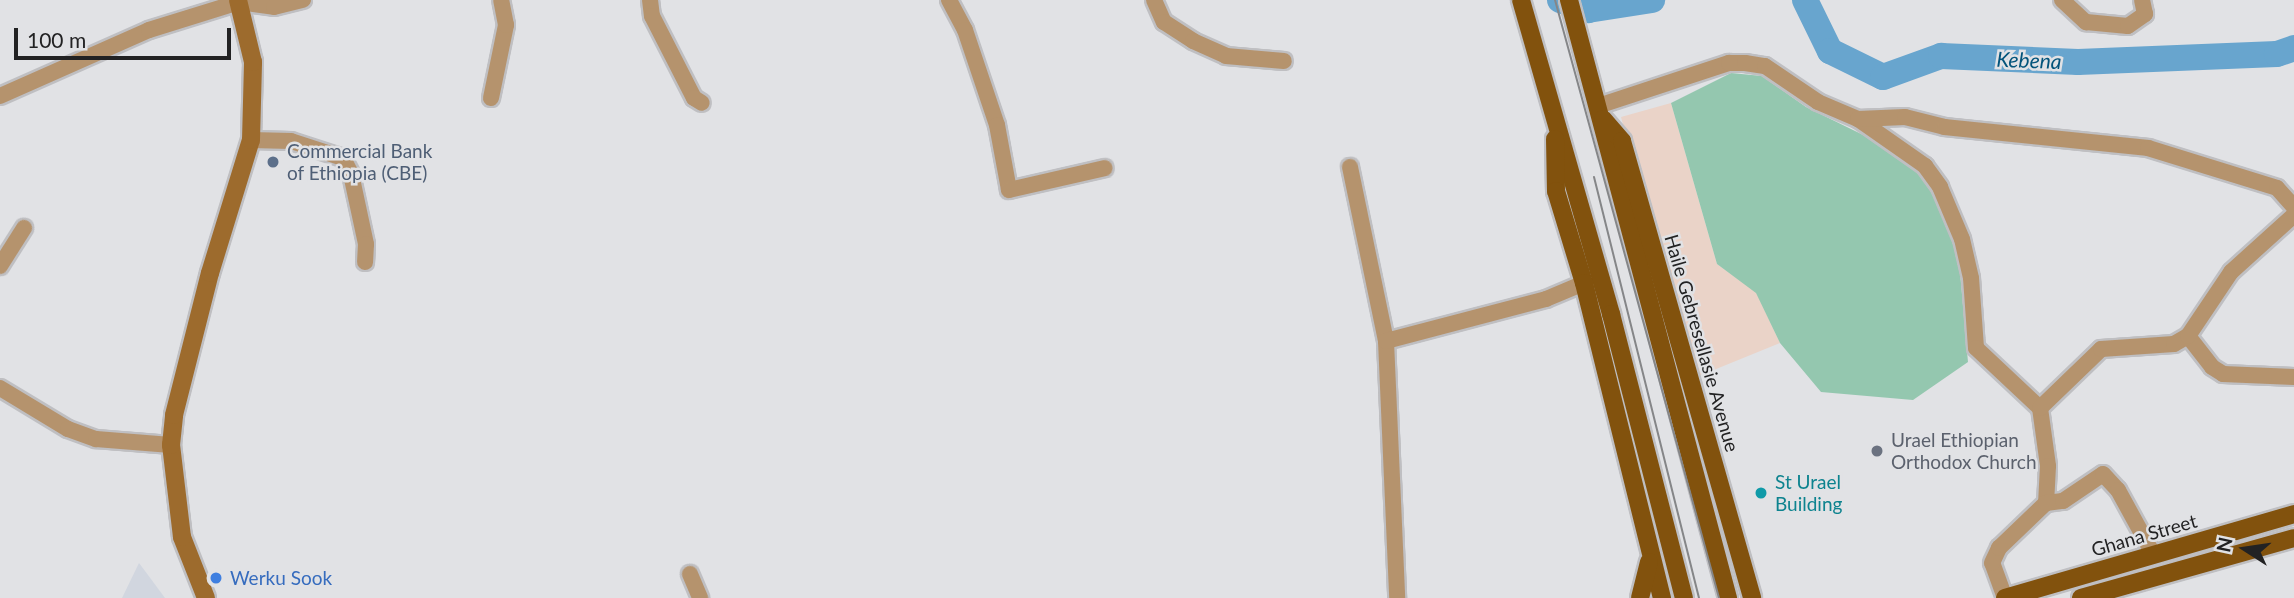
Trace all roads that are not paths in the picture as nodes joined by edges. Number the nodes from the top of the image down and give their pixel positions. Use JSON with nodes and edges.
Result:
{"nodes":[{"id":1,"x":303,"y":0,"type":"edge"},
{"id":2,"x":501,"y":0,"type":"edge"},
{"id":3,"x":650,"y":0,"type":"edge"},
{"id":4,"x":949,"y":0,"type":"edge"},
{"id":5,"x":1154,"y":0,"type":"edge"},
{"id":6,"x":1521,"y":0,"type":"edge"},
{"id":7,"x":1569,"y":0,"type":"edge"},
{"id":8,"x":2062,"y":0,"type":"edge"},
{"id":9,"x":2142,"y":0,"type":"edge"},
{"id":10,"x":239,"y":1,"type":"edge"},
{"id":11,"x":1284,"y":61,"type":"dead end"},
{"id":12,"x":0,"y":96,"type":"edge"},
{"id":13,"x":491,"y":98,"type":"dead end"},
{"id":14,"x":702,"y":103,"type":"dead end"},
{"id":15,"x":1600,"y":111,"type":"junction"},
{"id":16,"x":1858,"y":119,"type":"junction"},
{"id":17,"x":1555,"y":132,"type":"junction"},
{"id":18,"x":251,"y":140,"type":"junction"},
{"id":19,"x":1350,"y":167,"type":"dead end"},
{"id":20,"x":1105,"y":168,"type":"dead end"},
{"id":21,"x":2294,"y":207,"type":"edge"},
{"id":22,"x":2294,"y":215,"type":"edge"},
{"id":23,"x":24,"y":228,"type":"dead end"},
{"id":24,"x":365,"y":262,"type":"dead end"},
{"id":25,"x":0,"y":265,"type":"edge"},
{"id":26,"x":1584,"y":283,"type":"junction"},
{"id":27,"x":2188,"y":336,"type":"junction"},
{"id":28,"x":1386,"y":341,"type":"junction"},
{"id":29,"x":2294,"y":377,"type":"edge"},
{"id":30,"x":0,"y":388,"type":"edge"},
{"id":31,"x":2040,"y":408,"type":"junction"},
{"id":32,"x":171,"y":445,"type":"junction"},
{"id":33,"x":2046,"y":503,"type":"junction"},
{"id":34,"x":2294,"y":514,"type":"edge"},
{"id":35,"x":2294,"y":538,"type":"edge"},
{"id":36,"x":2153,"y":554,"type":"junction"},
{"id":37,"x":1650,"y":558,"type":"junction"},
{"id":38,"x":690,"y":574,"type":"dead end"},
{"id":39,"x":206,"y":598,"type":"edge"},
{"id":40,"x":700,"y":598,"type":"edge"},
{"id":41,"x":1397,"y":598,"type":"edge"},
{"id":42,"x":1640,"y":598,"type":"edge"},
{"id":43,"x":1662,"y":598,"type":"edge"},
{"id":44,"x":1684,"y":598,"type":"edge"},
{"id":45,"x":1728,"y":598,"type":"edge"},
{"id":46,"x":1752,"y":598,"type":"edge"},
{"id":47,"x":2005,"y":598,"type":"edge"},
{"id":48,"x":2081,"y":598,"type":"edge"}],
"edges":[{"from":1,"to":10,"type":"street"},
{"from":2,"to":13,"type":"street"},
{"from":3,"to":14,"type":"street"},
{"from":4,"to":20,"type":"street"},
{"from":5,"to":11,"type":"street"},
{"from":6,"to":17,"type":"main road"},
{"from":7,"to":15,"type":"main road"},
{"from":8,"to":9,"type":"street"},
{"from":10,"to":12,"type":"street"},
{"from":10,"to":18,"type":"main road"},
{"from":15,"to":16,"type":"street"},
{"from":15,"to":45,"type":"main road"},
{"from":15,"to":46,"type":"main road","name":"Haile Gebresellasie Avenue"},
{"from":16,"to":21,"type":"street"},
{"from":16,"to":31,"type":"street"},
{"from":17,"to":26,"type":"main road"},
{"from":17,"to":44,"type":"main road"},
{"from":18,"to":24,"type":"street"},
{"from":18,"to":32,"type":"main road"},
{"from":19,"to":28,"type":"street"},
{"from":22,"to":27,"type":"street"},
{"from":23,"to":25,"type":"street"},
{"from":26,"to":28,"type":"street"},
{"from":26,"to":37,"type":"main road"},
{"from":27,"to":29,"type":"street"},
{"from":27,"to":31,"type":"street"},
{"from":28,"to":41,"type":"street"},
{"from":30,"to":32,"type":"street"},
{"from":31,"to":33,"type":"street"},
{"from":32,"to":39,"type":"main road"},
{"from":33,"to":36,"type":"street"},
{"from":33,"to":47,"type":"street"},
{"from":34,"to":36,"type":"main road","name":"Ghana Street"},
{"from":35,"to":48,"type":"main road"},
{"from":36,"to":47,"type":"main road","name":"Ghana Street"},
{"from":37,"to":42,"type":"main road"},
{"from":37,"to":43,"type":"main road"},
{"from":38,"to":40,"type":"street"}]}
